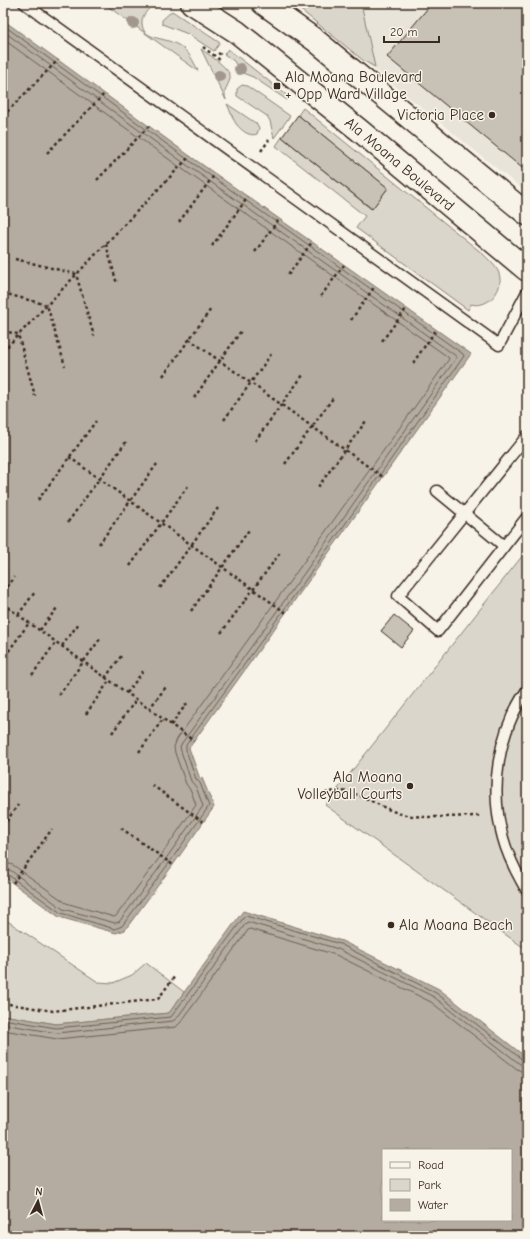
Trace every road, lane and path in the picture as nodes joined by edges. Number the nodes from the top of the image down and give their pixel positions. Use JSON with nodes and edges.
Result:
{"nodes":[{"id":1,"x":24,"y":3,"type":"edge"},
{"id":2,"x":192,"y":3,"type":"edge"},
{"id":3,"x":263,"y":3,"type":"edge"},
{"id":4,"x":203,"y":47,"type":"dead end"},
{"id":5,"x":218,"y":53,"type":"dead end"},
{"id":6,"x":223,"y":56,"type":"dead end"},
{"id":7,"x":58,"y":60,"type":"dead end"},
{"id":8,"x":220,"y":60,"type":"dead end"},
{"id":9,"x":105,"y":93,"type":"dead end"},
{"id":10,"x":3,"y":116,"type":"edge"},
{"id":11,"x":149,"y":126,"type":"dead end"},
{"id":12,"x":269,"y":140,"type":"dead end"},
{"id":13,"x":261,"y":151,"type":"dead end"},
{"id":14,"x":47,"y":153,"type":"dead end"},
{"id":15,"x":190,"y":156,"type":"dead end"},
{"id":16,"x":215,"y":174,"type":"dead end"},
{"id":17,"x":97,"y":180,"type":"dead end"},
{"id":18,"x":248,"y":197,"type":"dead end"},
{"id":19,"x":527,"y":214,"type":"edge"},
{"id":20,"x":279,"y":219,"type":"dead end"},
{"id":21,"x":179,"y":222,"type":"dead end"},
{"id":22,"x":312,"y":242,"type":"dead end"},
{"id":23,"x":106,"y":243,"type":"junction"},
{"id":24,"x":212,"y":246,"type":"dead end"},
{"id":25,"x":255,"y":252,"type":"dead end"},
{"id":26,"x":15,"y":259,"type":"dead end"},
{"id":27,"x":344,"y":265,"type":"dead end"},
{"id":28,"x":527,"y":270,"type":"edge"},
{"id":29,"x":76,"y":274,"type":"junction"},
{"id":30,"x":288,"y":275,"type":"dead end"},
{"id":31,"x":117,"y":284,"type":"dead end"},
{"id":32,"x":375,"y":286,"type":"dead end"},
{"id":33,"x":527,"y":292,"type":"edge"},
{"id":34,"x":3,"y":293,"type":"edge"},
{"id":35,"x":320,"y":296,"type":"dead end"},
{"id":36,"x":47,"y":305,"type":"junction"},
{"id":37,"x":211,"y":309,"type":"dead end"},
{"id":38,"x":406,"y":309,"type":"dead end"},
{"id":39,"x":351,"y":320,"type":"dead end"},
{"id":40,"x":436,"y":330,"type":"dead end"},
{"id":41,"x":3,"y":331,"type":"edge"},
{"id":42,"x":241,"y":331,"type":"dead end"},
{"id":43,"x":18,"y":334,"type":"junction"},
{"id":44,"x":94,"y":336,"type":"dead end"},
{"id":45,"x":190,"y":339,"type":"junction"},
{"id":46,"x":382,"y":341,"type":"dead end"},
{"id":47,"x":3,"y":351,"type":"edge"},
{"id":48,"x":272,"y":354,"type":"dead end"},
{"id":49,"x":220,"y":361,"type":"junction"},
{"id":50,"x":413,"y":363,"type":"dead end"},
{"id":51,"x":65,"y":366,"type":"dead end"},
{"id":52,"x":303,"y":375,"type":"dead end"},
{"id":53,"x":163,"y":376,"type":"dead end"},
{"id":54,"x":251,"y":383,"type":"junction"},
{"id":55,"x":35,"y":396,"type":"dead end"},
{"id":56,"x":194,"y":398,"type":"dead end"},
{"id":57,"x":333,"y":398,"type":"dead end"},
{"id":58,"x":281,"y":405,"type":"junction"},
{"id":59,"x":3,"y":410,"type":"edge"},
{"id":60,"x":224,"y":420,"type":"dead end"},
{"id":61,"x":366,"y":420,"type":"dead end"},
{"id":62,"x":96,"y":421,"type":"dead end"},
{"id":63,"x":8,"y":426,"type":"dead end"},
{"id":64,"x":312,"y":427,"type":"junction"},
{"id":65,"x":527,"y":436,"type":"edge"},
{"id":66,"x":254,"y":441,"type":"dead end"},
{"id":67,"x":126,"y":442,"type":"dead end"},
{"id":68,"x":344,"y":450,"type":"junction"},
{"id":69,"x":70,"y":457,"type":"junction"},
{"id":70,"x":156,"y":464,"type":"dead end"},
{"id":71,"x":286,"y":464,"type":"dead end"},
{"id":72,"x":383,"y":477,"type":"dead end"},
{"id":73,"x":100,"y":479,"type":"junction"},
{"id":74,"x":188,"y":486,"type":"dead end"},
{"id":75,"x":318,"y":487,"type":"dead end"},
{"id":76,"x":437,"y":491,"type":"dead end"},
{"id":77,"x":38,"y":500,"type":"dead end"},
{"id":78,"x":131,"y":501,"type":"junction"},
{"id":79,"x":218,"y":508,"type":"dead end"},
{"id":80,"x":465,"y":514,"type":"junction"},
{"id":81,"x":527,"y":517,"type":"edge"},
{"id":82,"x":68,"y":522,"type":"dead end"},
{"id":83,"x":161,"y":523,"type":"junction"},
{"id":84,"x":249,"y":530,"type":"dead end"},
{"id":85,"x":99,"y":544,"type":"dead end"},
{"id":86,"x":192,"y":545,"type":"junction"},
{"id":87,"x":504,"y":546,"type":"junction"},
{"id":88,"x":280,"y":553,"type":"dead end"},
{"id":89,"x":130,"y":566,"type":"dead end"},
{"id":90,"x":223,"y":567,"type":"junction"},
{"id":91,"x":14,"y":577,"type":"dead end"},
{"id":92,"x":160,"y":588,"type":"dead end"},
{"id":93,"x":253,"y":589,"type":"junction"},
{"id":94,"x":3,"y":592,"type":"edge"},
{"id":95,"x":35,"y":592,"type":"dead end"},
{"id":96,"x":3,"y":604,"type":"edge"},
{"id":97,"x":56,"y":608,"type":"dead end"},
{"id":98,"x":191,"y":611,"type":"dead end"},
{"id":99,"x":286,"y":613,"type":"dead end"},
{"id":100,"x":18,"y":615,"type":"junction"},
{"id":101,"x":29,"y":623,"type":"junction"},
{"id":102,"x":79,"y":623,"type":"dead end"},
{"id":103,"x":40,"y":630,"type":"junction"},
{"id":104,"x":222,"y":633,"type":"dead end"},
{"id":105,"x":100,"y":639,"type":"dead end"},
{"id":106,"x":56,"y":642,"type":"junction"},
{"id":107,"x":62,"y":646,"type":"junction"},
{"id":108,"x":122,"y":655,"type":"dead end"},
{"id":109,"x":5,"y":656,"type":"dead end"},
{"id":110,"x":83,"y":662,"type":"junction"},
{"id":111,"x":144,"y":670,"type":"dead end"},
{"id":112,"x":32,"y":675,"type":"dead end"},
{"id":113,"x":105,"y":678,"type":"junction"},
{"id":114,"x":109,"y":681,"type":"junction"},
{"id":115,"x":166,"y":687,"type":"dead end"},
{"id":116,"x":527,"y":690,"type":"edge"},
{"id":117,"x":127,"y":693,"type":"junction"},
{"id":118,"x":59,"y":695,"type":"dead end"},
{"id":119,"x":136,"y":700,"type":"junction"},
{"id":120,"x":188,"y":702,"type":"dead end"},
{"id":121,"x":149,"y":709,"type":"junction"},
{"id":122,"x":86,"y":714,"type":"dead end"},
{"id":123,"x":163,"y":719,"type":"junction"},
{"id":124,"x":171,"y":725,"type":"junction"},
{"id":125,"x":112,"y":734,"type":"dead end"},
{"id":126,"x":194,"y":741,"type":"dead end"},
{"id":127,"x":140,"y":752,"type":"dead end"},
{"id":128,"x":152,"y":785,"type":"dead end"},
{"id":129,"x":314,"y":798,"type":"dead end"},
{"id":130,"x":18,"y":805,"type":"dead end"},
{"id":131,"x":480,"y":816,"type":"dead end"},
{"id":132,"x":203,"y":822,"type":"dead end"},
{"id":133,"x":3,"y":826,"type":"edge"},
{"id":134,"x":121,"y":828,"type":"dead end"},
{"id":135,"x":52,"y":829,"type":"dead end"},
{"id":136,"x":173,"y":865,"type":"dead end"},
{"id":137,"x":13,"y":884,"type":"dead end"},
{"id":138,"x":527,"y":891,"type":"edge"},
{"id":139,"x":175,"y":976,"type":"dead end"},
{"id":140,"x":3,"y":1003,"type":"edge"}],
"edges":[{"from":1,"to":33,"type":"lane"},
{"from":2,"to":28,"type":"main road","name":"Ala Moana Boulevard"},
{"from":3,"to":19,"type":"main road"},
{"from":4,"to":8,"type":"path"},
{"from":5,"to":6,"type":"path"},
{"from":7,"to":10,"type":"path"},
{"from":9,"to":14,"type":"path"},
{"from":11,"to":17,"type":"path"},
{"from":12,"to":13,"type":"path"},
{"from":15,"to":23,"type":"path"},
{"from":16,"to":21,"type":"path"},
{"from":18,"to":24,"type":"path"},
{"from":20,"to":25,"type":"path"},
{"from":22,"to":30,"type":"path"},
{"from":23,"to":29,"type":"path"},
{"from":23,"to":31,"type":"path"},
{"from":26,"to":29,"type":"path"},
{"from":27,"to":35,"type":"path"},
{"from":29,"to":36,"type":"path"},
{"from":29,"to":44,"type":"path"},
{"from":32,"to":39,"type":"path"},
{"from":34,"to":36,"type":"path"},
{"from":36,"to":43,"type":"path"},
{"from":36,"to":51,"type":"path"},
{"from":37,"to":45,"type":"path"},
{"from":38,"to":46,"type":"path"},
{"from":40,"to":50,"type":"path"},
{"from":41,"to":43,"type":"path"},
{"from":42,"to":49,"type":"path"},
{"from":43,"to":47,"type":"path"},
{"from":43,"to":55,"type":"path"},
{"from":45,"to":49,"type":"path"},
{"from":45,"to":53,"type":"path"},
{"from":48,"to":54,"type":"path"},
{"from":49,"to":54,"type":"path"},
{"from":49,"to":56,"type":"path"},
{"from":52,"to":58,"type":"path"},
{"from":54,"to":58,"type":"path"},
{"from":54,"to":60,"type":"path"},
{"from":57,"to":64,"type":"path"},
{"from":58,"to":64,"type":"path"},
{"from":58,"to":66,"type":"path"},
{"from":59,"to":63,"type":"path"},
{"from":61,"to":68,"type":"path"},
{"from":62,"to":69,"type":"path"},
{"from":64,"to":68,"type":"path"},
{"from":64,"to":71,"type":"path"},
{"from":65,"to":80,"type":"lane"},
{"from":67,"to":73,"type":"path"},
{"from":68,"to":72,"type":"path"},
{"from":68,"to":75,"type":"path"},
{"from":69,"to":73,"type":"path"},
{"from":69,"to":77,"type":"path"},
{"from":70,"to":78,"type":"path"},
{"from":73,"to":78,"type":"path"},
{"from":73,"to":82,"type":"path"},
{"from":74,"to":83,"type":"path"},
{"from":76,"to":80,"type":"lane"},
{"from":78,"to":83,"type":"path"},
{"from":78,"to":85,"type":"path"},
{"from":79,"to":86,"type":"path"},
{"from":80,"to":87,"type":"lane"},
{"from":80,"to":87,"type":"lane"},
{"from":81,"to":87,"type":"lane"},
{"from":83,"to":86,"type":"path"},
{"from":83,"to":89,"type":"path"},
{"from":84,"to":90,"type":"path"},
{"from":86,"to":90,"type":"path"},
{"from":86,"to":92,"type":"path"},
{"from":88,"to":93,"type":"path"},
{"from":90,"to":93,"type":"path"},
{"from":90,"to":98,"type":"path"},
{"from":91,"to":94,"type":"path"},
{"from":93,"to":99,"type":"path"},
{"from":93,"to":104,"type":"path"},
{"from":95,"to":100,"type":"path"},
{"from":96,"to":100,"type":"path"},
{"from":97,"to":103,"type":"path"},
{"from":100,"to":101,"type":"path"},
{"from":101,"to":103,"type":"path"},
{"from":101,"to":109,"type":"path"},
{"from":102,"to":107,"type":"path"},
{"from":103,"to":106,"type":"path"},
{"from":105,"to":110,"type":"path"},
{"from":106,"to":107,"type":"path"},
{"from":106,"to":112,"type":"path"},
{"from":107,"to":110,"type":"path"},
{"from":108,"to":113,"type":"path"},
{"from":110,"to":113,"type":"path"},
{"from":110,"to":118,"type":"path"},
{"from":111,"to":117,"type":"path"},
{"from":113,"to":114,"type":"path"},
{"from":114,"to":117,"type":"path"},
{"from":114,"to":122,"type":"path"},
{"from":115,"to":121,"type":"path"},
{"from":116,"to":138,"type":"lane"},
{"from":117,"to":119,"type":"path"},
{"from":119,"to":121,"type":"path"},
{"from":119,"to":125,"type":"path"},
{"from":120,"to":124,"type":"path"},
{"from":121,"to":123,"type":"path"},
{"from":123,"to":124,"type":"path"},
{"from":123,"to":127,"type":"path"},
{"from":124,"to":126,"type":"path"},
{"from":128,"to":132,"type":"path"},
{"from":129,"to":131,"type":"path"},
{"from":130,"to":133,"type":"path"},
{"from":134,"to":136,"type":"path"},
{"from":135,"to":137,"type":"path"},
{"from":139,"to":140,"type":"path"}]}
